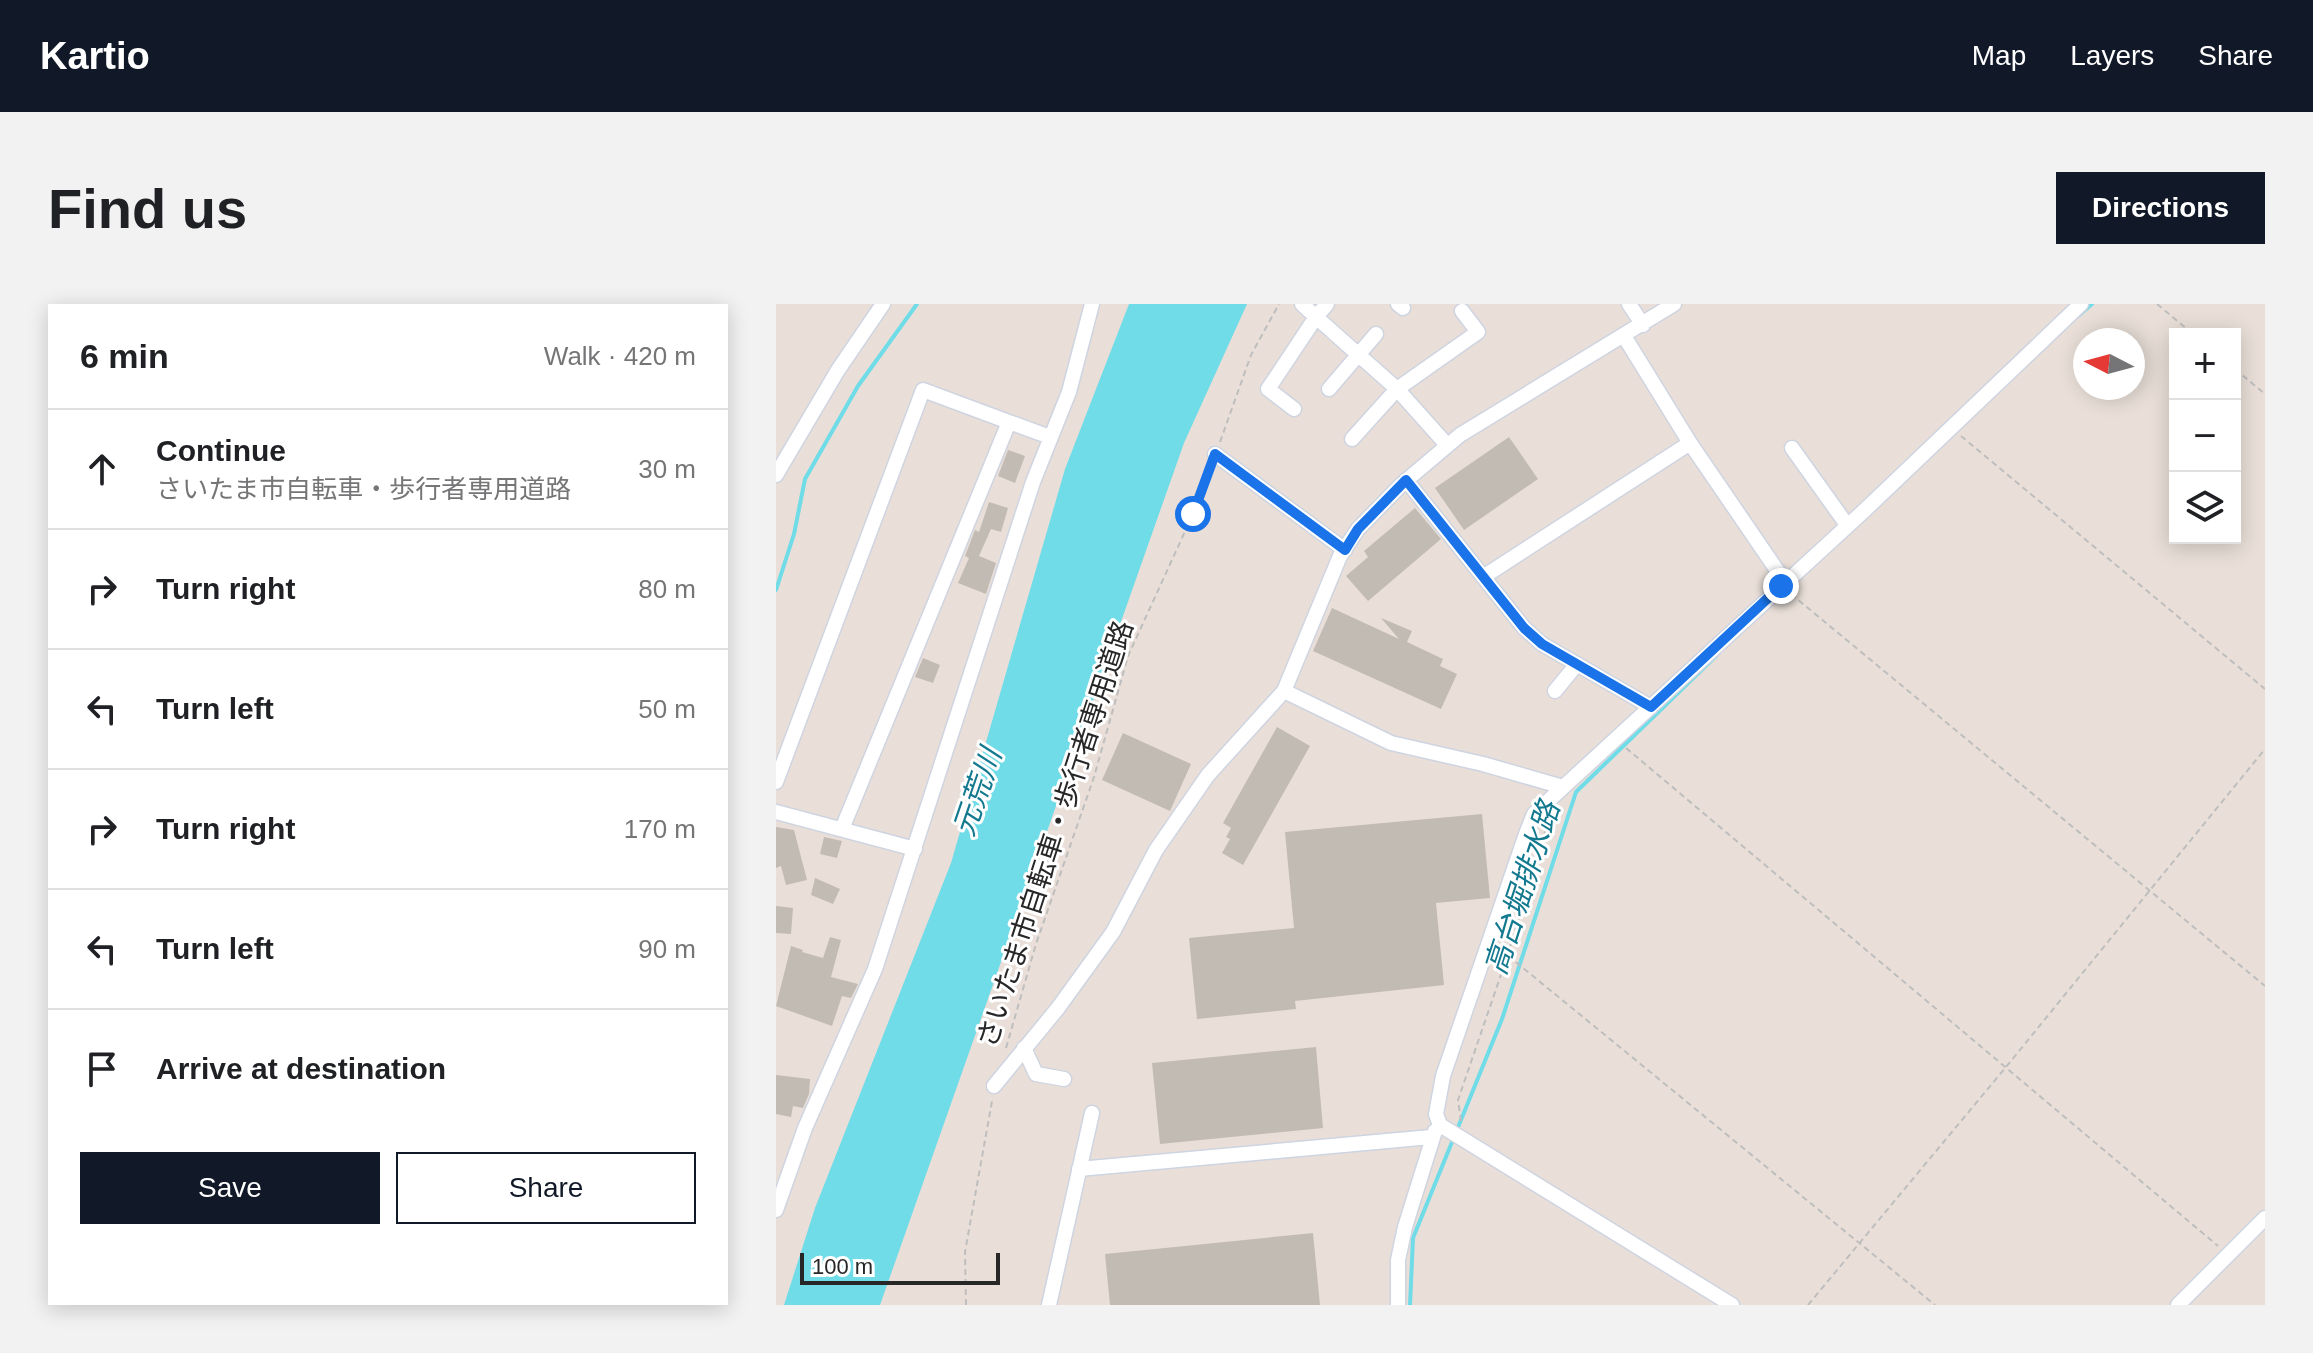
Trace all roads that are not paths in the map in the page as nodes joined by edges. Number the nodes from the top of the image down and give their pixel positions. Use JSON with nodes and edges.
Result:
{"nodes":[{"id":1,"x":883,"y":304,"type":"edge"},
{"id":2,"x":1092,"y":304,"type":"edge"},
{"id":3,"x":1302,"y":304,"type":"edge"},
{"id":4,"x":1327,"y":304,"type":"edge"},
{"id":5,"x":1629,"y":304,"type":"edge"},
{"id":6,"x":1674,"y":304,"type":"edge"},
{"id":7,"x":2081,"y":304,"type":"edge"},
{"id":8,"x":1462,"y":311,"type":"dead end"},
{"id":9,"x":1316,"y":317,"type":"junction"},
{"id":10,"x":1643,"y":325,"type":"junction"},
{"id":11,"x":1376,"y":334,"type":"dead end"},
{"id":12,"x":1624,"y":336,"type":"junction"},
{"id":13,"x":1358,"y":355,"type":"junction"},
{"id":14,"x":1329,"y":389,"type":"dead end"},
{"id":15,"x":1397,"y":389,"type":"junction"},
{"id":16,"x":1294,"y":409,"type":"dead end"},
{"id":17,"x":1009,"y":422,"type":"junction"},
{"id":18,"x":1050,"y":437,"type":"junction"},
{"id":19,"x":1352,"y":439,"type":"dead end"},
{"id":20,"x":1690,"y":443,"type":"junction"},
{"id":21,"x":1447,"y":445,"type":"junction"},
{"id":22,"x":1792,"y":448,"type":"dead end"},
{"id":23,"x":1215,"y":454,"type":"road end"},
{"id":24,"x":776,"y":475,"type":"edge"},
{"id":25,"x":1406,"y":480,"type":"junction"},
{"id":26,"x":1847,"y":525,"type":"junction"},
{"id":27,"x":1345,"y":550,"type":"junction"},
{"id":28,"x":1483,"y":577,"type":"junction"},
{"id":29,"x":1783,"y":584,"type":"junction"},
{"id":30,"x":1577,"y":664,"type":"junction"},
{"id":31,"x":1284,"y":691,"type":"junction"},
{"id":32,"x":1555,"y":691,"type":"dead end"},
{"id":33,"x":1651,"y":707,"type":"junction"},
{"id":34,"x":776,"y":782,"type":"edge"},
{"id":35,"x":1563,"y":787,"type":"junction"},
{"id":36,"x":776,"y":812,"type":"edge"},
{"id":37,"x":842,"y":829,"type":"junction"},
{"id":38,"x":915,"y":849,"type":"junction"},
{"id":39,"x":1024,"y":1048,"type":"junction"},
{"id":40,"x":1064,"y":1079,"type":"dead end"},
{"id":41,"x":994,"y":1086,"type":"road end"},
{"id":42,"x":1092,"y":1113,"type":"dead end"},
{"id":43,"x":1439,"y":1130,"type":"junction"},
{"id":44,"x":1079,"y":1169,"type":"junction"},
{"id":45,"x":776,"y":1210,"type":"edge"},
{"id":46,"x":2265,"y":1218,"type":"edge"},
{"id":47,"x":1049,"y":1305,"type":"edge"},
{"id":48,"x":1398,"y":1305,"type":"edge"},
{"id":49,"x":1732,"y":1305,"type":"edge"},
{"id":50,"x":2178,"y":1305,"type":"edge"}],
"edges":[{"from":1,"to":24,"type":"street"},
{"from":2,"to":18,"type":"street"},
{"from":3,"to":9,"type":"street"},
{"from":4,"to":9,"type":"street"},
{"from":5,"to":10,"type":"street"},
{"from":6,"to":10,"type":"street"},
{"from":7,"to":26,"type":"street"},
{"from":8,"to":15,"type":"street"},
{"from":9,"to":13,"type":"street"},
{"from":9,"to":16,"type":"street"},
{"from":10,"to":12,"type":"street"},
{"from":11,"to":13,"type":"street"},
{"from":12,"to":20,"type":"street"},
{"from":12,"to":21,"type":"street"},
{"from":13,"to":14,"type":"street"},
{"from":13,"to":15,"type":"street"},
{"from":15,"to":19,"type":"street"},
{"from":15,"to":21,"type":"street"},
{"from":17,"to":18,"type":"street"},
{"from":17,"to":34,"type":"street"},
{"from":17,"to":37,"type":"street"},
{"from":18,"to":38,"type":"street"},
{"from":20,"to":28,"type":"street"},
{"from":20,"to":29,"type":"street"},
{"from":21,"to":25,"type":"street"},
{"from":22,"to":26,"type":"street"},
{"from":23,"to":27,"type":"street"},
{"from":25,"to":27,"type":"street"},
{"from":25,"to":28,"type":"street"},
{"from":26,"to":29,"type":"street"},
{"from":27,"to":31,"type":"street"},
{"from":28,"to":30,"type":"street"},
{"from":29,"to":33,"type":"street"},
{"from":30,"to":32,"type":"street"},
{"from":30,"to":33,"type":"street"},
{"from":31,"to":35,"type":"street"},
{"from":31,"to":39,"type":"street"},
{"from":33,"to":35,"type":"street"},
{"from":35,"to":43,"type":"street"},
{"from":36,"to":37,"type":"street"},
{"from":37,"to":38,"type":"street"},
{"from":38,"to":45,"type":"street"},
{"from":39,"to":40,"type":"street"},
{"from":39,"to":41,"type":"street"},
{"from":42,"to":44,"type":"street"},
{"from":43,"to":44,"type":"street"},
{"from":43,"to":48,"type":"street"},
{"from":43,"to":49,"type":"street"},
{"from":44,"to":47,"type":"street"},
{"from":46,"to":50,"type":"street"}]}
